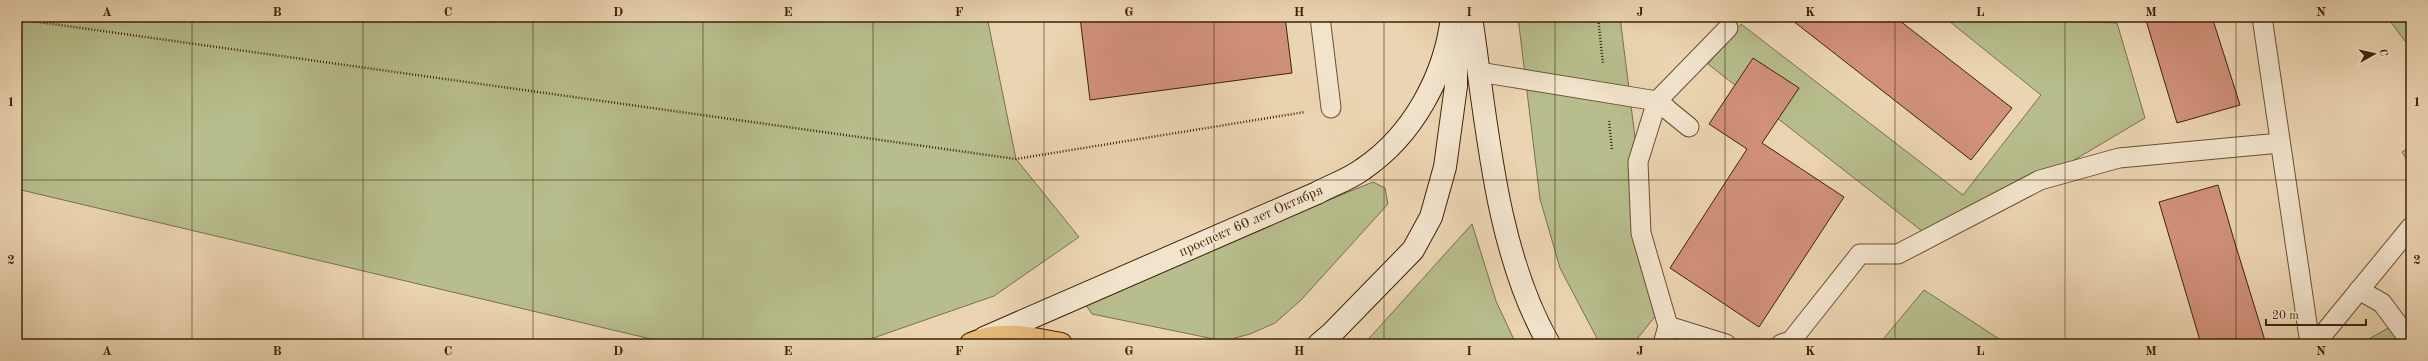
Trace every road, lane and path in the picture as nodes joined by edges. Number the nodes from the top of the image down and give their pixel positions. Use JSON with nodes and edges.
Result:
{"nodes":[{"id":1,"x":1320,"y":17,"type":"edge"},
{"id":2,"x":1452,"y":17,"type":"edge"},
{"id":3,"x":1456,"y":17,"type":"edge"},
{"id":4,"x":1471,"y":17,"type":"edge"},
{"id":5,"x":2262,"y":17,"type":"edge"},
{"id":6,"x":17,"y":19,"type":"edge"},
{"id":7,"x":1728,"y":28,"type":"dead end"},
{"id":8,"x":1479,"y":72,"type":"junction"},
{"id":9,"x":1657,"y":101,"type":"junction"},
{"id":10,"x":1331,"y":108,"type":"joint"},
{"id":11,"x":1689,"y":126,"type":"dead end"},
{"id":12,"x":2280,"y":143,"type":"junction"},
{"id":13,"x":2409,"y":232,"type":"edge"},
{"id":14,"x":2359,"y":290,"type":"junction"},
{"id":15,"x":1666,"y":335,"type":"edge"},
{"id":16,"x":975,"y":342,"type":"edge"},
{"id":17,"x":2411,"y":342,"type":"edge"},
{"id":18,"x":1061,"y":344,"type":"edge"},
{"id":19,"x":1319,"y":344,"type":"edge"},
{"id":20,"x":1549,"y":344,"type":"edge"},
{"id":21,"x":1726,"y":344,"type":"edge"},
{"id":22,"x":1781,"y":344,"type":"edge"},
{"id":23,"x":2310,"y":344,"type":"edge"},
{"id":24,"x":2315,"y":344,"type":"edge"}],
"edges":[{"from":1,"to":10,"type":"lane"},
{"from":2,"to":16,"type":"main road","name":"проспект 60 лет Октября"},
{"from":3,"to":19,"type":"main road"},
{"from":4,"to":8,"type":"main road"},
{"from":5,"to":12,"type":"lane"},
{"from":6,"to":10,"type":"path"},
{"from":7,"to":9,"type":"lane"},
{"from":8,"to":9,"type":"lane"},
{"from":8,"to":20,"type":"main road"},
{"from":9,"to":11,"type":"lane"},
{"from":9,"to":15,"type":"lane"},
{"from":12,"to":22,"type":"lane"},
{"from":12,"to":23,"type":"lane"},
{"from":13,"to":14,"type":"lane"},
{"from":14,"to":17,"type":"lane"},
{"from":14,"to":24,"type":"lane"},
{"from":15,"to":21,"type":"lane"},
{"from":16,"to":18,"type":"main road"}]}
